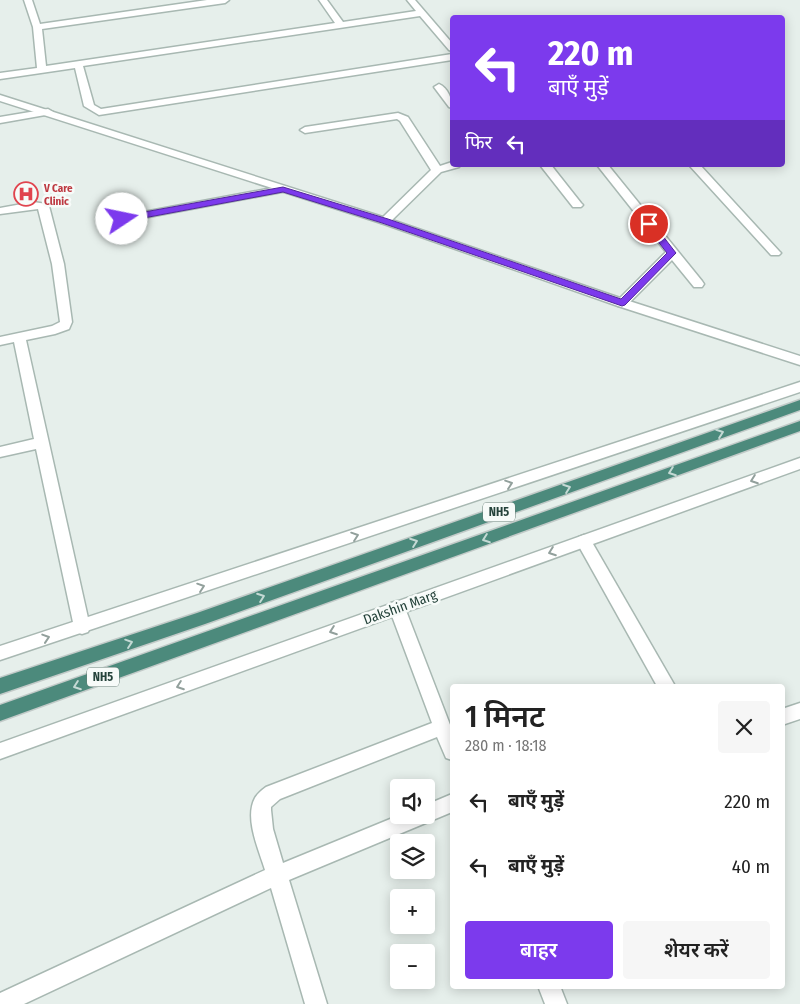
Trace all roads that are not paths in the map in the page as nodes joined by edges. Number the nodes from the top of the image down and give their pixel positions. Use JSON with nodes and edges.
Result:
{"nodes":[{"id":1,"x":28,"y":0,"type":"edge"},
{"id":2,"x":228,"y":0,"type":"edge"},
{"id":3,"x":323,"y":0,"type":"edge"},
{"id":4,"x":411,"y":0,"type":"edge"},
{"id":5,"x":422,"y":13,"type":"junction"},
{"id":6,"x":341,"y":26,"type":"junction"},
{"id":7,"x":37,"y":27,"type":"junction"},
{"id":8,"x":450,"y":46,"type":"edge"},
{"id":9,"x":450,"y":58,"type":"edge"},
{"id":10,"x":78,"y":64,"type":"junction"},
{"id":11,"x":42,"y":69,"type":"junction"},
{"id":12,"x":0,"y":76,"type":"edge"},
{"id":13,"x":439,"y":87,"type":"dead end"},
{"id":14,"x":0,"y":98,"type":"edge"},
{"id":15,"x":450,"y":102,"type":"edge"},
{"id":16,"x":48,"y":112,"type":"junction"},
{"id":17,"x":0,"y":120,"type":"edge"},
{"id":18,"x":305,"y":130,"type":"dead end"},
{"id":19,"x":450,"y":166,"type":"edge"},
{"id":20,"x":547,"y":167,"type":"edge"},
{"id":21,"x":604,"y":167,"type":"edge"},
{"id":22,"x":696,"y":167,"type":"edge"},
{"id":23,"x":437,"y":170,"type":"junction"},
{"id":24,"x":283,"y":190,"type":"junction"},
{"id":25,"x":577,"y":205,"type":"dead end"},
{"id":26,"x":0,"y":211,"type":"edge"},
{"id":27,"x":385,"y":221,"type":"junction"},
{"id":28,"x":106,"y":222,"type":"dead end"},
{"id":29,"x":775,"y":252,"type":"dead end"},
{"id":30,"x":672,"y":253,"type":"junction"},
{"id":31,"x":698,"y":284,"type":"dead end"},
{"id":32,"x":622,"y":303,"type":"junction"},
{"id":33,"x":19,"y":338,"type":"junction"},
{"id":34,"x":0,"y":341,"type":"edge"},
{"id":35,"x":800,"y":360,"type":"edge"},
{"id":36,"x":800,"y":387,"type":"edge"},
{"id":37,"x":800,"y":405,"type":"edge"},
{"id":38,"x":800,"y":426,"type":"edge"},
{"id":39,"x":42,"y":442,"type":"junction"},
{"id":40,"x":0,"y":452,"type":"edge"},
{"id":41,"x":800,"y":463,"type":"edge"},
{"id":42,"x":584,"y":541,"type":"junction"},
{"id":43,"x":397,"y":608,"type":"junction"},
{"id":44,"x":82,"y":627,"type":"junction"},
{"id":45,"x":0,"y":653,"type":"edge"},
{"id":46,"x":665,"y":684,"type":"edge"},
{"id":47,"x":0,"y":686,"type":"edge"},
{"id":48,"x":800,"y":711,"type":"edge"},
{"id":49,"x":0,"y":713,"type":"edge"},
{"id":50,"x":785,"y":716,"type":"edge"},
{"id":51,"x":442,"y":727,"type":"junction"},
{"id":52,"x":450,"y":747,"type":"edge"},
{"id":53,"x":0,"y":751,"type":"edge"},
{"id":54,"x":450,"y":804,"type":"edge"},
{"id":55,"x":435,"y":810,"type":"edge"},
{"id":56,"x":401,"y":824,"type":"edge"},
{"id":57,"x":276,"y":875,"type":"junction"},
{"id":58,"x":550,"y":989,"type":"edge"},
{"id":59,"x":0,"y":1004,"type":"edge"},
{"id":60,"x":316,"y":1004,"type":"edge"},
{"id":61,"x":556,"y":1004,"type":"edge"}],
"edges":[{"from":1,"to":7,"type":"street"},
{"from":2,"to":7,"type":"street"},
{"from":3,"to":6,"type":"street"},
{"from":4,"to":5,"type":"street"},
{"from":5,"to":6,"type":"street"},
{"from":5,"to":8,"type":"street"},
{"from":6,"to":10,"type":"street"},
{"from":7,"to":11,"type":"street"},
{"from":9,"to":10,"type":"street"},
{"from":10,"to":11,"type":"street"},
{"from":11,"to":12,"type":"street"},
{"from":13,"to":15,"type":"street"},
{"from":14,"to":16,"type":"street"},
{"from":16,"to":17,"type":"street"},
{"from":16,"to":24,"type":"street"},
{"from":18,"to":23,"type":"street"},
{"from":19,"to":23,"type":"street"},
{"from":20,"to":25,"type":"street"},
{"from":21,"to":30,"type":"street"},
{"from":22,"to":29,"type":"street"},
{"from":23,"to":27,"type":"street"},
{"from":24,"to":27,"type":"street"},
{"from":24,"to":28,"type":"street"},
{"from":26,"to":33,"type":"street"},
{"from":27,"to":32,"type":"street"},
{"from":30,"to":31,"type":"street"},
{"from":30,"to":32,"type":"street"},
{"from":32,"to":35,"type":"street"},
{"from":33,"to":34,"type":"street"},
{"from":33,"to":39,"type":"street"},
{"from":44,"to":36,"type":"street","one_way":true},
{"from":47,"to":37,"type":"highway","number":"NH5","one_way":true},
{"from":38,"to":49,"type":"highway","number":"NH5","one_way":true},
{"from":39,"to":40,"type":"street"},
{"from":39,"to":44,"type":"street"},
{"from":41,"to":42,"type":"street","name":"Dakshin Marg","one_way":true},
{"from":42,"to":43,"type":"street","name":"Dakshin Marg","one_way":true},
{"from":42,"to":46,"type":"street"},
{"from":43,"to":51,"type":"street"},
{"from":43,"to":53,"type":"street","name":"Dakshin Marg","one_way":true},
{"from":45,"to":44,"type":"street","one_way":true},
{"from":48,"to":50,"type":"street"},
{"from":51,"to":52,"type":"street"},
{"from":51,"to":57,"type":"street"},
{"from":54,"to":55,"type":"street"},
{"from":56,"to":57,"type":"street"},
{"from":57,"to":59,"type":"street"},
{"from":57,"to":60,"type":"street"},
{"from":58,"to":61,"type":"street"}]}
